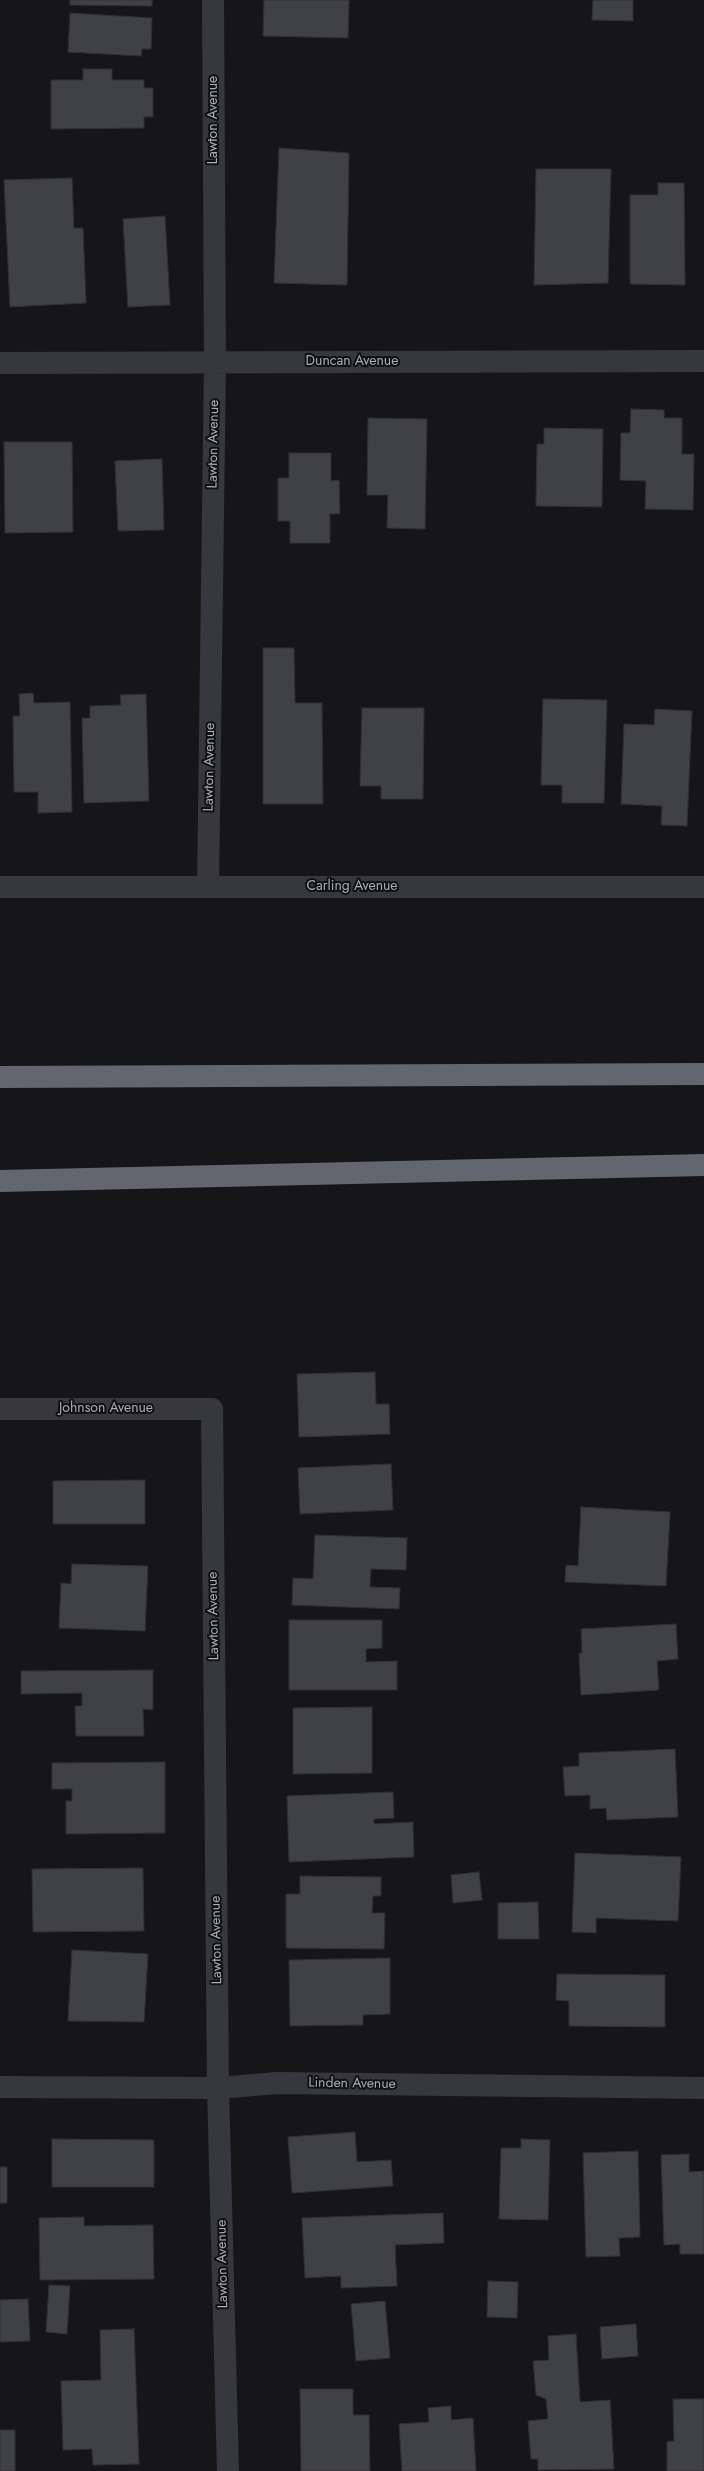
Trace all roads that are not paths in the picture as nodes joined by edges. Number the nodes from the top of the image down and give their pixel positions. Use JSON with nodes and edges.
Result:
{"nodes":[{"id":1,"x":213,"y":0,"type":"edge"},
{"id":2,"x":704,"y":361,"type":"edge"},
{"id":3,"x":215,"y":362,"type":"junction"},
{"id":4,"x":0,"y":363,"type":"edge"},
{"id":5,"x":0,"y":887,"type":"edge"},
{"id":6,"x":208,"y":887,"type":"junction"},
{"id":7,"x":704,"y":887,"type":"edge"},
{"id":8,"x":704,"y":1074,"type":"edge"},
{"id":9,"x":0,"y":1077,"type":"edge"},
{"id":10,"x":704,"y":1165,"type":"edge"},
{"id":11,"x":0,"y":1181,"type":"edge"},
{"id":12,"x":0,"y":1409,"type":"edge"},
{"id":13,"x":212,"y":1409,"type":"joint"},
{"id":14,"x":0,"y":2087,"type":"edge"},
{"id":15,"x":218,"y":2088,"type":"junction"},
{"id":16,"x":704,"y":2088,"type":"edge"},
{"id":17,"x":228,"y":2471,"type":"edge"}],
"edges":[{"from":1,"to":3,"type":"street","name":"Lawton Avenue"},
{"from":2,"to":3,"type":"street","name":"Duncan Avenue"},
{"from":3,"to":4,"type":"street","name":"Duncan Avenue"},
{"from":3,"to":6,"type":"street","name":"Lawton Avenue"},
{"from":5,"to":6,"type":"street","name":"Carling Avenue"},
{"from":6,"to":7,"type":"street","name":"Carling Avenue"},
{"from":8,"to":9,"type":"highway"},
{"from":10,"to":11,"type":"highway"},
{"from":12,"to":13,"type":"street","name":"Johnson Avenue"},
{"from":13,"to":15,"type":"street","name":"Lawton Avenue"},
{"from":14,"to":15,"type":"street","name":"Linden Avenue"},
{"from":15,"to":16,"type":"street","name":"Linden Avenue"},
{"from":15,"to":17,"type":"street","name":"Lawton Avenue"}]}
